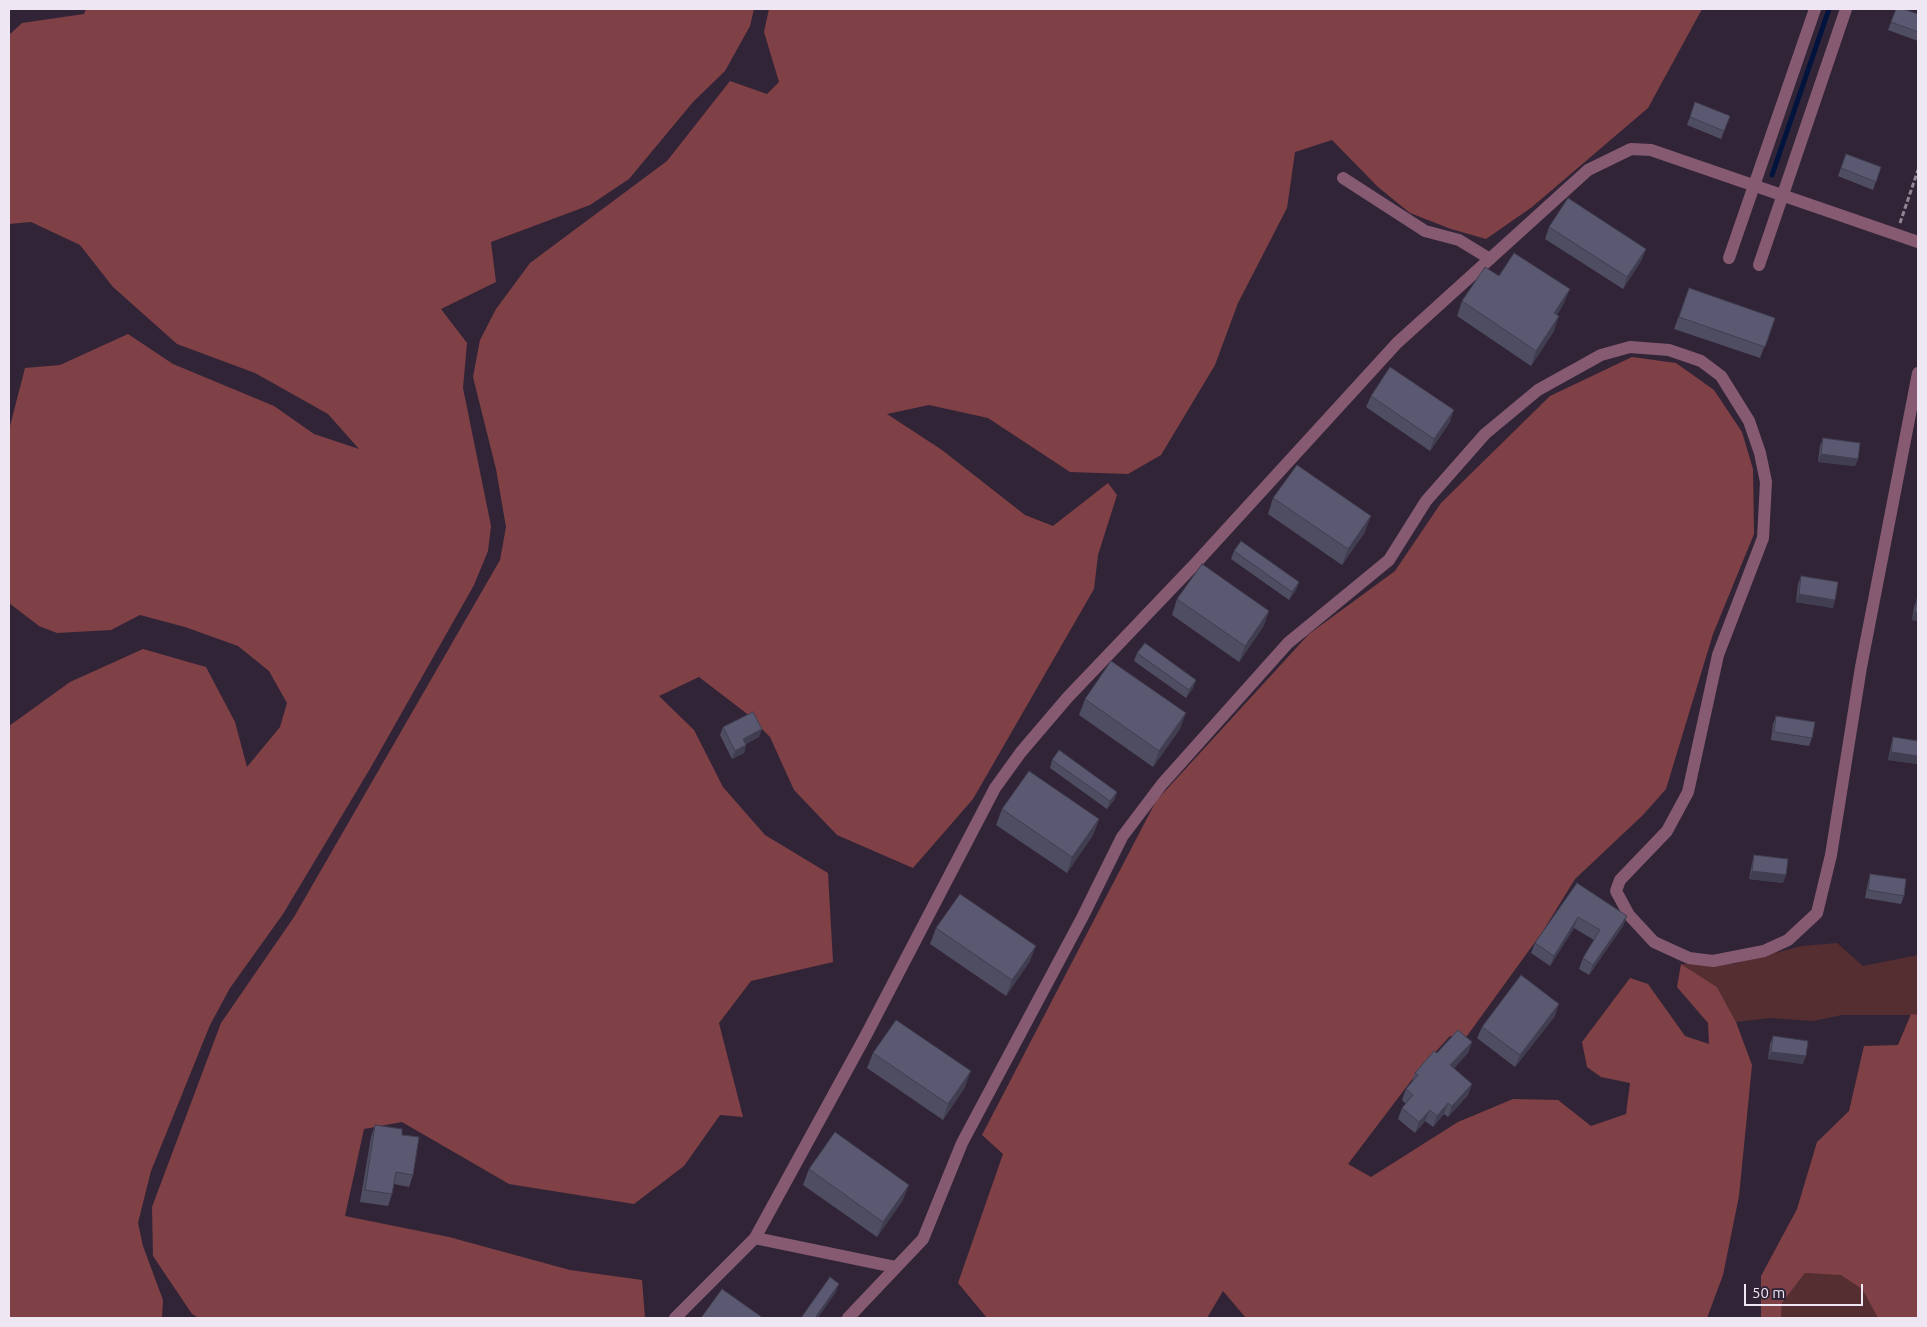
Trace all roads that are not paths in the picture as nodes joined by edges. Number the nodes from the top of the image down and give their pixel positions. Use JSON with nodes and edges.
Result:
{"nodes":[{"id":1,"x":1815,"y":9,"type":"edge"},
{"id":2,"x":1846,"y":9,"type":"edge"},
{"id":3,"x":1343,"y":178,"type":"dead end"},
{"id":4,"x":1754,"y":186,"type":"junction"},
{"id":5,"x":1783,"y":195,"type":"junction"},
{"id":6,"x":1918,"y":242,"type":"edge"},
{"id":7,"x":1730,"y":258,"type":"dead end"},
{"id":8,"x":1490,"y":259,"type":"junction"},
{"id":9,"x":1759,"y":265,"type":"dead end"},
{"id":10,"x":1918,"y":373,"type":"edge"},
{"id":11,"x":755,"y":1238,"type":"junction"},
{"id":12,"x":895,"y":1267,"type":"junction"},
{"id":13,"x":675,"y":1318,"type":"edge"},
{"id":14,"x":848,"y":1318,"type":"edge"}],
"edges":[{"from":1,"to":4,"type":"street"},
{"from":2,"to":5,"type":"street"},
{"from":3,"to":8,"type":"street"},
{"from":4,"to":5,"type":"street"},
{"from":4,"to":7,"type":"street"},
{"from":4,"to":8,"type":"street"},
{"from":5,"to":6,"type":"street"},
{"from":5,"to":9,"type":"street"},
{"from":8,"to":11,"type":"street"},
{"from":10,"to":12,"type":"street"},
{"from":11,"to":12,"type":"street"},
{"from":11,"to":13,"type":"street"},
{"from":12,"to":14,"type":"street"}]}
